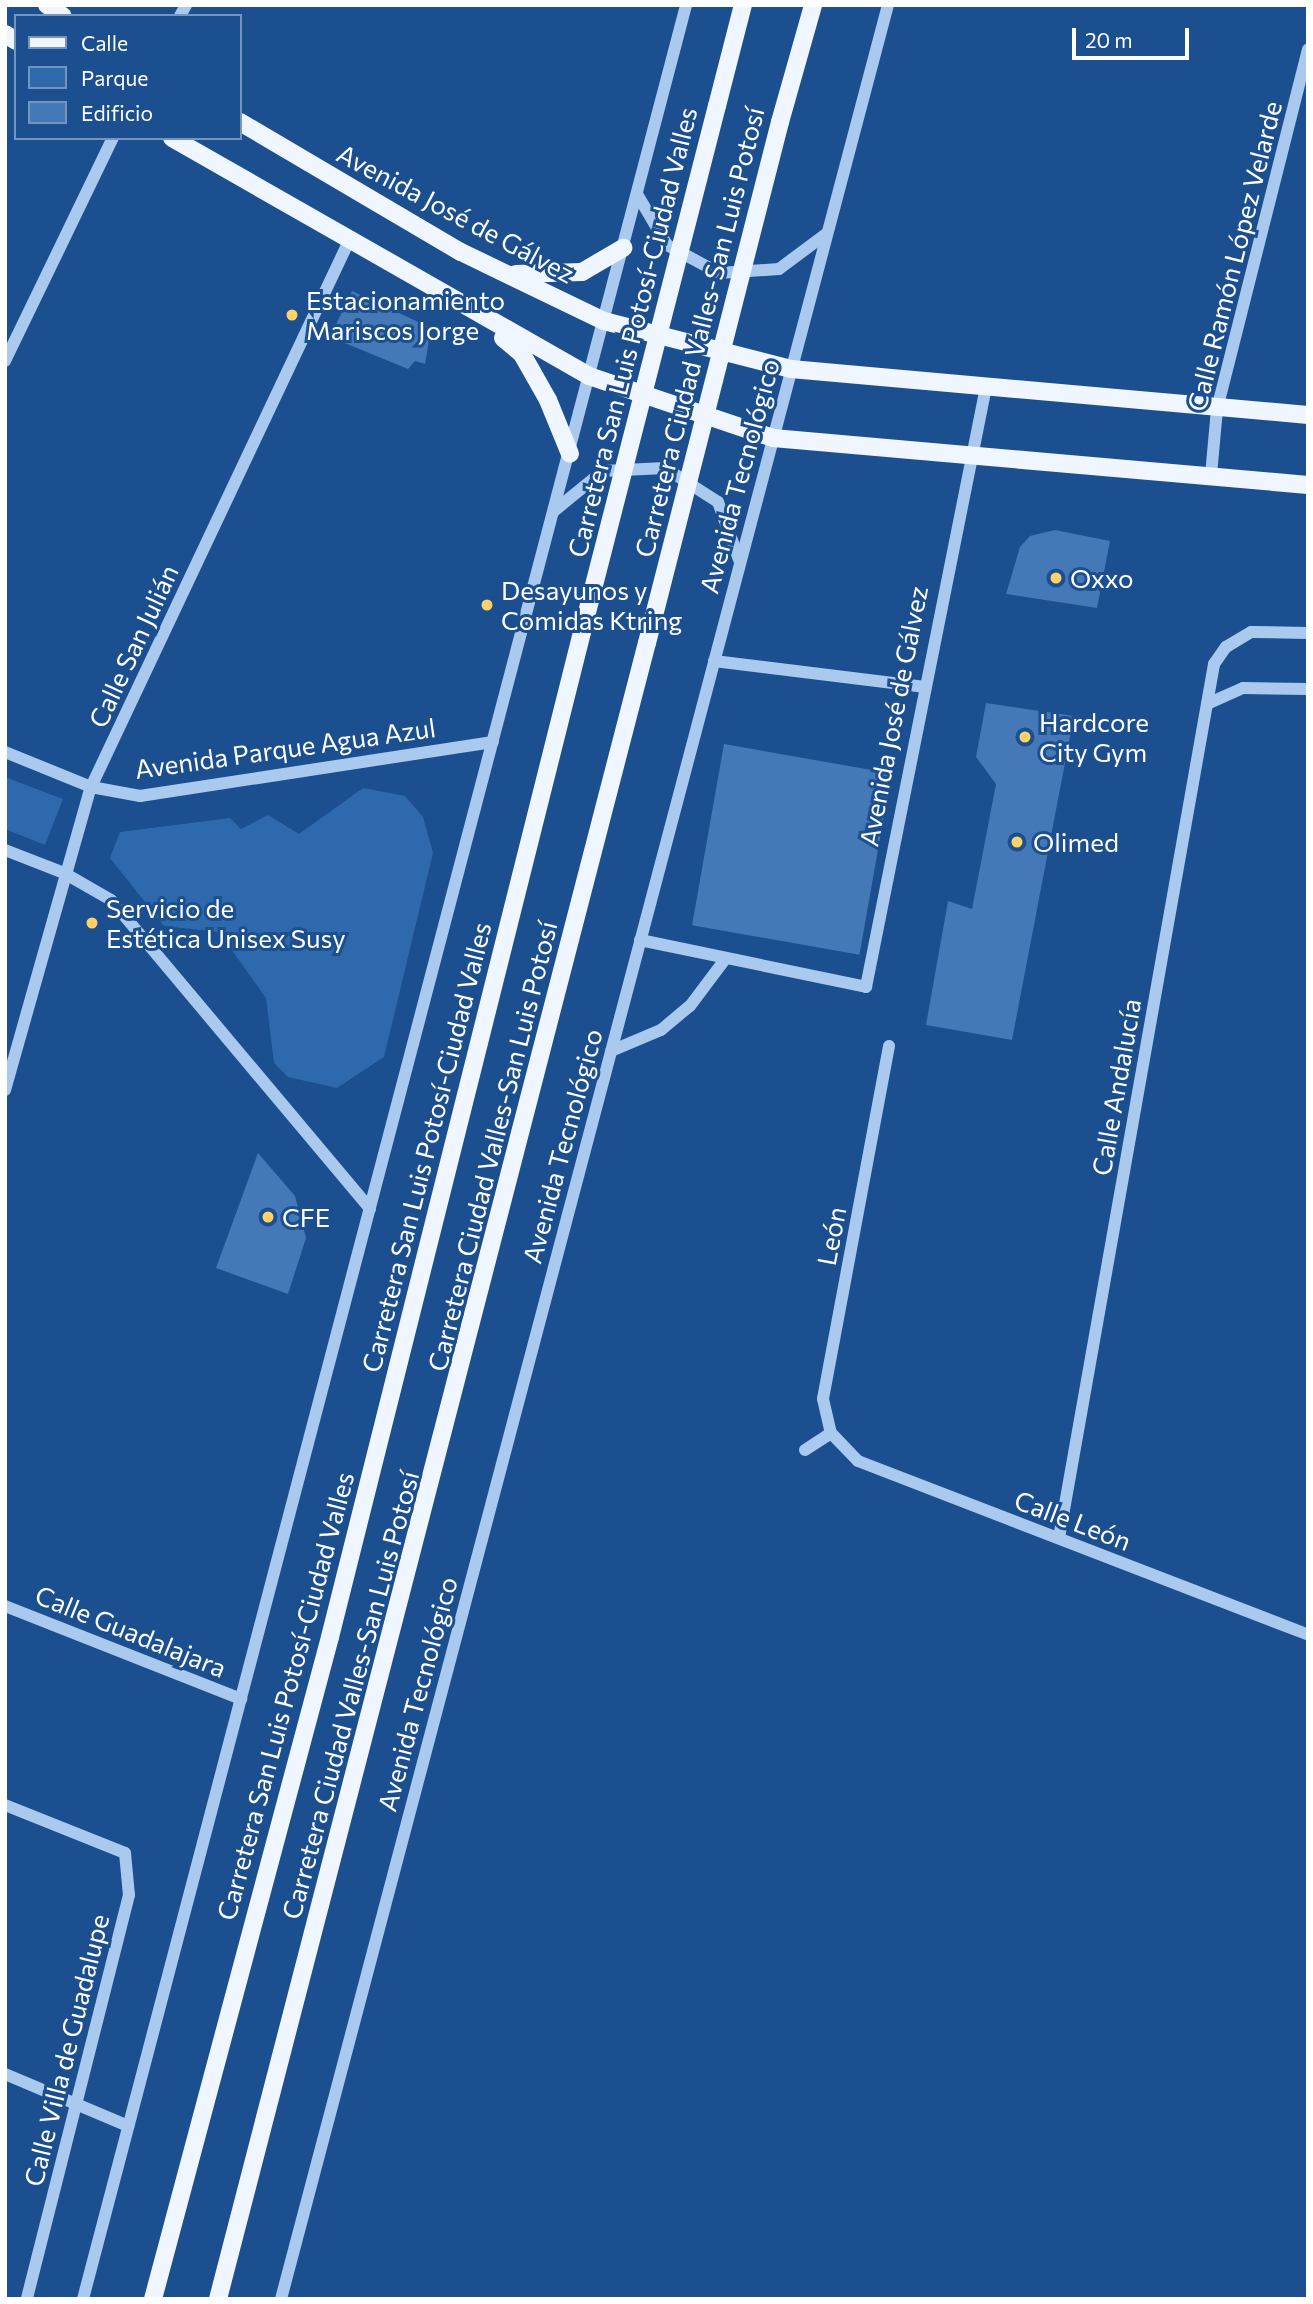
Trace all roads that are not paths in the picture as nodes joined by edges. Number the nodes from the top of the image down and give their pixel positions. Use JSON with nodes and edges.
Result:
{"nodes":[{"id":1,"x":686,"y":5,"type":"edge"},
{"id":2,"x":743,"y":5,"type":"edge"},
{"id":3,"x":813,"y":5,"type":"edge"},
{"id":4,"x":888,"y":5,"type":"edge"},
{"id":5,"x":1308,"y":48,"type":"edge"},
{"id":6,"x":242,"y":123,"type":"edge"},
{"id":7,"x":112,"y":140,"type":"edge"},
{"id":8,"x":175,"y":140,"type":"edge"},
{"id":9,"x":637,"y":194,"type":"junction"},
{"id":10,"x":827,"y":234,"type":"junction"},
{"id":11,"x":349,"y":241,"type":"junction"},
{"id":12,"x":623,"y":248,"type":"junction"},
{"id":13,"x":489,"y":267,"type":"junction"},
{"id":14,"x":482,"y":319,"type":"junction"},
{"id":15,"x":604,"y":321,"type":"junction"},
{"id":16,"x":5,"y":361,"type":"edge"},
{"id":17,"x":791,"y":369,"type":"junction"},
{"id":18,"x":589,"y":376,"type":"junction"},
{"id":19,"x":986,"y":387,"type":"junction"},
{"id":20,"x":1217,"y":409,"type":"junction"},
{"id":21,"x":1308,"y":415,"type":"edge"},
{"id":22,"x":773,"y":438,"type":"junction"},
{"id":23,"x":570,"y":454,"type":"junction"},
{"id":24,"x":971,"y":455,"type":"junction"},
{"id":25,"x":1211,"y":475,"type":"junction"},
{"id":26,"x":1308,"y":485,"type":"edge"},
{"id":27,"x":554,"y":511,"type":"junction"},
{"id":28,"x":740,"y":562,"type":"junction"},
{"id":29,"x":1308,"y":633,"type":"edge"},
{"id":30,"x":714,"y":661,"type":"junction"},
{"id":31,"x":925,"y":687,"type":"junction"},
{"id":32,"x":1308,"y":689,"type":"edge"},
{"id":33,"x":1207,"y":704,"type":"junction"},
{"id":34,"x":493,"y":742,"type":"junction"},
{"id":35,"x":5,"y":752,"type":"edge"},
{"id":36,"x":91,"y":787,"type":"junction"},
{"id":37,"x":5,"y":850,"type":"edge"},
{"id":38,"x":64,"y":873,"type":"junction"},
{"id":39,"x":640,"y":940,"type":"junction"},
{"id":40,"x":726,"y":958,"type":"junction"},
{"id":41,"x":889,"y":1046,"type":"dead end"},
{"id":42,"x":611,"y":1051,"type":"junction"},
{"id":43,"x":5,"y":1090,"type":"edge"},
{"id":44,"x":370,"y":1209,"type":"junction"},
{"id":45,"x":831,"y":1433,"type":"junction"},
{"id":46,"x":805,"y":1450,"type":"dead end"},
{"id":47,"x":1059,"y":1538,"type":"junction"},
{"id":48,"x":5,"y":1606,"type":"edge"},
{"id":49,"x":1307,"y":1632,"type":"edge"},
{"id":50,"x":241,"y":1699,"type":"junction"},
{"id":51,"x":5,"y":1805,"type":"edge"},
{"id":52,"x":5,"y":2074,"type":"edge"},
{"id":53,"x":76,"y":2104,"type":"junction"},
{"id":54,"x":128,"y":2126,"type":"junction"},
{"id":55,"x":27,"y":2299,"type":"edge"},
{"id":56,"x":83,"y":2299,"type":"edge"},
{"id":57,"x":153,"y":2299,"type":"edge"},
{"id":58,"x":218,"y":2299,"type":"edge"},
{"id":59,"x":281,"y":2299,"type":"edge"}],
"edges":[{"from":1,"to":9,"type":"street"},
{"from":2,"to":57,"type":"main road","name":"Carretera San Luis Potosí-Ciudad Valles","bridge":true},
{"from":3,"to":58,"type":"main road","name":"Carretera Ciudad Valles-San Luis Potosí","bridge":true},
{"from":4,"to":10,"type":"street","name":"Avenida Tecnológico"},
{"from":5,"to":20,"type":"street","name":"Calle Ramón López Velarde"},
{"from":6,"to":13,"type":"main road","name":"Avenida José de Gálvez"},
{"from":7,"to":16,"type":"street"},
{"from":8,"to":11,"type":"main road"},
{"from":9,"to":10,"type":"street"},
{"from":9,"to":12,"type":"street"},
{"from":10,"to":17,"type":"street","name":"Avenida Tecnológico"},
{"from":11,"to":14,"type":"main road"},
{"from":11,"to":36,"type":"street","name":"Calle San Julián"},
{"from":12,"to":13,"type":"main road"},
{"from":12,"to":15,"type":"street"},
{"from":13,"to":15,"type":"main road","name":"Avenida José de Gálvez"},
{"from":14,"to":18,"type":"main road"},
{"from":14,"to":23,"type":"main road"},
{"from":15,"to":17,"type":"main road","name":"Avenida José de Gálvez"},
{"from":15,"to":18,"type":"street"},
{"from":17,"to":19,"type":"main road","name":"Avenida José de Gálvez"},
{"from":17,"to":22,"type":"street","name":"Avenida Tecnológico"},
{"from":18,"to":22,"type":"main road"},
{"from":18,"to":23,"type":"street"},
{"from":19,"to":20,"type":"main road","name":"Avenida José de Gálvez"},
{"from":19,"to":24,"type":"street","name":"Avenida José de Gálvez"},
{"from":20,"to":21,"type":"main road","name":"Avenida José de Gálvez"},
{"from":20,"to":25,"type":"street","name":"Calle Ramón López Velarde"},
{"from":22,"to":24,"type":"main road"},
{"from":22,"to":28,"type":"street","name":"Avenida Tecnológico"},
{"from":23,"to":27,"type":"street"},
{"from":24,"to":25,"type":"main road"},
{"from":24,"to":31,"type":"street","name":"Avenida José de Gálvez"},
{"from":25,"to":26,"type":"main road"},
{"from":27,"to":28,"type":"street"},
{"from":27,"to":34,"type":"street"},
{"from":28,"to":30,"type":"street","name":"Avenida Tecnológico"},
{"from":29,"to":33,"type":"street","name":"Calle Andalucía"},
{"from":30,"to":31,"type":"street"},
{"from":30,"to":39,"type":"street","name":"Avenida Tecnológico"},
{"from":31,"to":40,"type":"street","name":"Avenida José de Gálvez"},
{"from":32,"to":33,"type":"street"},
{"from":33,"to":47,"type":"street","name":"Calle Andalucía"},
{"from":34,"to":36,"type":"street","name":"Avenida Parque Agua Azul"},
{"from":34,"to":44,"type":"street"},
{"from":35,"to":36,"type":"street","name":"Avenida Parque Agua Azul"},
{"from":36,"to":38,"type":"street","name":"Calle San Julián"},
{"from":37,"to":38,"type":"street"},
{"from":38,"to":43,"type":"street","name":"Calle San Julián"},
{"from":38,"to":44,"type":"street"},
{"from":39,"to":40,"type":"street"},
{"from":39,"to":42,"type":"street","name":"Avenida Tecnológico"},
{"from":40,"to":42,"type":"street"},
{"from":41,"to":45,"type":"street","name":"León"},
{"from":42,"to":59,"type":"street","name":"Avenida Tecnológico"},
{"from":44,"to":50,"type":"street"},
{"from":45,"to":46,"type":"street"},
{"from":45,"to":47,"type":"street","name":"Calle León"},
{"from":47,"to":49,"type":"street","name":"Calle León"},
{"from":48,"to":50,"type":"street","name":"Calle Guadalajara"},
{"from":50,"to":54,"type":"street"},
{"from":51,"to":53,"type":"street","name":"Calle Villa de Guadalupe"},
{"from":52,"to":53,"type":"street"},
{"from":53,"to":54,"type":"street"},
{"from":53,"to":55,"type":"street","name":"Calle Villa de Guadalupe"},
{"from":54,"to":56,"type":"street"}]}
